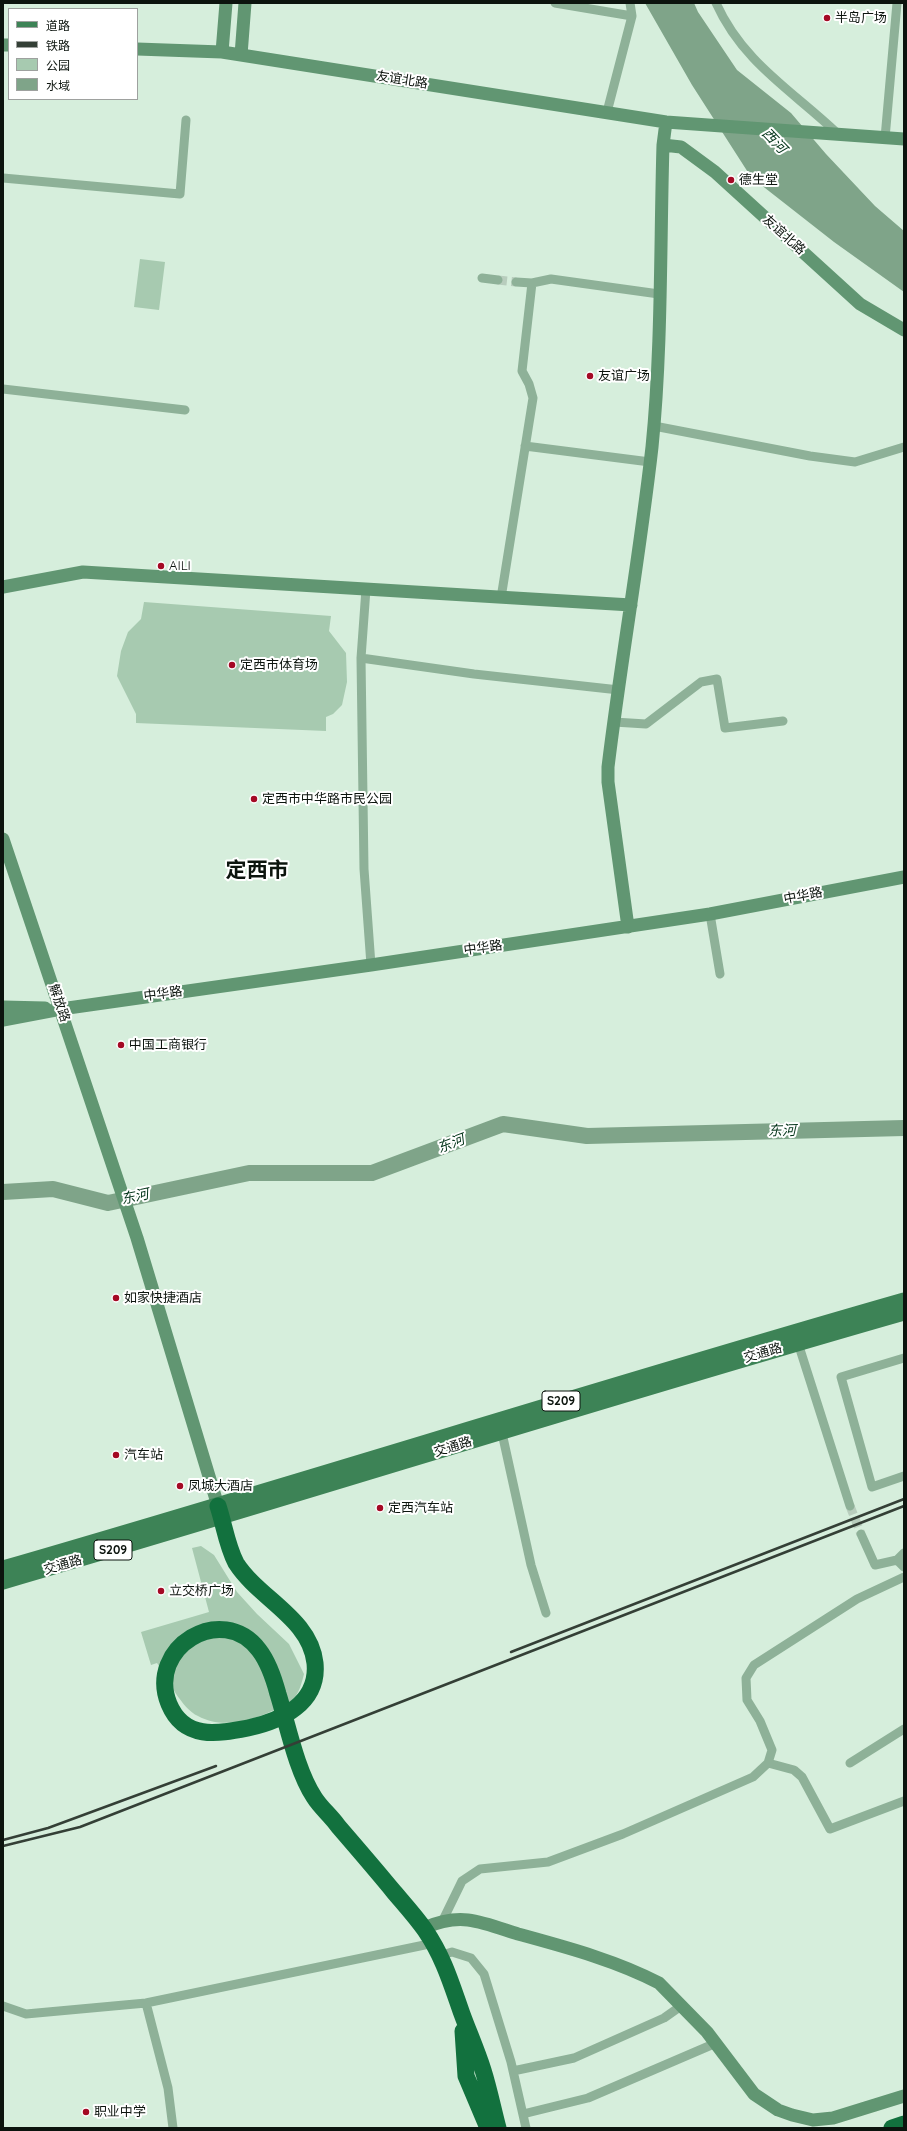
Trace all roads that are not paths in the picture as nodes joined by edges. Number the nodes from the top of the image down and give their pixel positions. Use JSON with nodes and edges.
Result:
{"nodes":[{"id":1,"x":226,"y":3,"type":"edge"},
{"id":2,"x":245,"y":3,"type":"edge"},
{"id":3,"x":555,"y":3,"type":"edge"},
{"id":4,"x":630,"y":3,"type":"edge"},
{"id":5,"x":716,"y":3,"type":"edge"},
{"id":6,"x":897,"y":3,"type":"edge"},
{"id":7,"x":596,"y":7,"type":"edge"},
{"id":8,"x":632,"y":16,"type":"junction"},
{"id":9,"x":138,"y":49,"type":"edge"},
{"id":10,"x":222,"y":52,"type":"junction"},
{"id":11,"x":241,"y":55,"type":"junction"},
{"id":12,"x":607,"y":112,"type":"junction"},
{"id":13,"x":186,"y":120,"type":"dead end"},
{"id":14,"x":666,"y":122,"type":"junction"},
{"id":15,"x":838,"y":134,"type":"junction"},
{"id":16,"x":885,"y":138,"type":"junction"},
{"id":17,"x":904,"y":139,"type":"edge"},
{"id":18,"x":663,"y":146,"type":"junction"},
{"id":19,"x":3,"y":178,"type":"edge"},
{"id":20,"x":482,"y":278,"type":"dead end"},
{"id":21,"x":498,"y":280,"type":"tunnel mouth"},
{"id":22,"x":516,"y":282,"type":"tunnel mouth"},
{"id":23,"x":532,"y":283,"type":"junction"},
{"id":24,"x":659,"y":294,"type":"junction"},
{"id":25,"x":904,"y":330,"type":"edge"},
{"id":26,"x":3,"y":389,"type":"edge"},
{"id":27,"x":185,"y":410,"type":"dead end"},
{"id":28,"x":654,"y":426,"type":"junction"},
{"id":29,"x":525,"y":446,"type":"junction"},
{"id":30,"x":904,"y":447,"type":"edge"},
{"id":31,"x":650,"y":462,"type":"junction"},
{"id":32,"x":3,"y":587,"type":"edge"},
{"id":33,"x":366,"y":589,"type":"junction"},
{"id":34,"x":502,"y":598,"type":"junction"},
{"id":35,"x":632,"y":605,"type":"junction"},
{"id":36,"x":361,"y":658,"type":"junction"},
{"id":37,"x":619,"y":690,"type":"junction"},
{"id":38,"x":783,"y":721,"type":"dead end"},
{"id":39,"x":614,"y":722,"type":"junction"},
{"id":40,"x":3,"y":839,"type":"edge"},
{"id":41,"x":904,"y":877,"type":"edge"},
{"id":42,"x":710,"y":914,"type":"junction"},
{"id":43,"x":628,"y":927,"type":"junction"},
{"id":44,"x":371,"y":965,"type":"junction"},
{"id":45,"x":720,"y":974,"type":"dead end"},
{"id":46,"x":3,"y":1007,"type":"edge"},
{"id":47,"x":61,"y":1009,"type":"junction"},
{"id":48,"x":3,"y":1020,"type":"edge"},
{"id":49,"x":904,"y":1300,"type":"edge"},
{"id":50,"x":904,"y":1313,"type":"edge"},
{"id":51,"x":798,"y":1344,"type":"junction"},
{"id":52,"x":904,"y":1358,"type":"edge"},
{"id":53,"x":502,"y":1432,"type":"junction"},
{"id":54,"x":904,"y":1476,"type":"edge"},
{"id":55,"x":850,"y":1506,"type":"tunnel mouth"},
{"id":56,"x":220,"y":1512,"type":"junction"},
{"id":57,"x":861,"y":1534,"type":"tunnel mouth"},
{"id":58,"x":904,"y":1553,"type":"edge"},
{"id":59,"x":897,"y":1560,"type":"junction"},
{"id":60,"x":904,"y":1567,"type":"edge"},
{"id":61,"x":3,"y":1568,"type":"edge"},
{"id":62,"x":904,"y":1577,"type":"edge"},
{"id":63,"x":3,"y":1582,"type":"edge"},
{"id":64,"x":546,"y":1613,"type":"dead end"},
{"id":65,"x":904,"y":1729,"type":"edge"},
{"id":66,"x":768,"y":1763,"type":"junction"},
{"id":67,"x":850,"y":1764,"type":"dead end"},
{"id":68,"x":904,"y":1801,"type":"edge"},
{"id":69,"x":443,"y":1920,"type":"junction"},
{"id":70,"x":418,"y":1922,"type":"junction"},
{"id":71,"x":438,"y":1949,"type":"junction"},
{"id":72,"x":146,"y":2003,"type":"junction"},
{"id":73,"x":3,"y":2006,"type":"edge"},
{"id":74,"x":682,"y":2006,"type":"junction"},
{"id":75,"x":462,"y":2015,"type":"junction"},
{"id":76,"x":716,"y":2043,"type":"junction"},
{"id":77,"x":513,"y":2071,"type":"junction"},
{"id":78,"x":904,"y":2096,"type":"edge"},
{"id":79,"x":523,"y":2114,"type":"junction"},
{"id":80,"x":904,"y":2124,"type":"edge"},
{"id":81,"x":489,"y":2127,"type":"edge"},
{"id":82,"x":173,"y":2128,"type":"edge"},
{"id":83,"x":526,"y":2128,"type":"edge"},
{"id":84,"x":892,"y":2128,"type":"edge"}],
"edges":[{"from":1,"to":10,"type":"street"},
{"from":2,"to":11,"type":"street"},
{"from":3,"to":7,"type":"street"},
{"from":4,"to":8,"type":"street"},
{"from":5,"to":15,"type":"street"},
{"from":6,"to":16,"type":"street"},
{"from":7,"to":8,"type":"street"},
{"from":8,"to":12,"type":"street"},
{"from":9,"to":10,"type":"street","name":"友谊北路"},
{"from":10,"to":11,"type":"street","name":"友谊北路"},
{"from":11,"to":12,"type":"street","name":"友谊北路"},
{"from":12,"to":14,"type":"street","name":"友谊北路"},
{"from":13,"to":19,"type":"street"},
{"from":14,"to":15,"type":"street","name":"友谊北路"},
{"from":14,"to":18,"type":"street"},
{"from":15,"to":16,"type":"street","name":"友谊北路"},
{"from":16,"to":17,"type":"street","name":"友谊北路"},
{"from":18,"to":24,"type":"street"},
{"from":18,"to":25,"type":"street","name":"友谊北路"},
{"from":20,"to":21,"type":"street"},
{"from":22,"to":23,"type":"street"},
{"from":23,"to":24,"type":"street"},
{"from":23,"to":29,"type":"street"},
{"from":24,"to":28,"type":"street"},
{"from":26,"to":27,"type":"street"},
{"from":28,"to":30,"type":"street"},
{"from":28,"to":31,"type":"street"},
{"from":29,"to":31,"type":"street"},
{"from":29,"to":34,"type":"street"},
{"from":31,"to":35,"type":"street"},
{"from":32,"to":33,"type":"street"},
{"from":33,"to":34,"type":"street"},
{"from":33,"to":36,"type":"street"},
{"from":34,"to":35,"type":"street"},
{"from":35,"to":37,"type":"street"},
{"from":36,"to":37,"type":"street"},
{"from":36,"to":44,"type":"street"},
{"from":37,"to":39,"type":"street"},
{"from":38,"to":39,"type":"street"},
{"from":39,"to":43,"type":"street"},
{"from":40,"to":47,"type":"street","name":"解放路"},
{"from":41,"to":42,"type":"street","name":"中华路"},
{"from":42,"to":43,"type":"street","name":"中华路"},
{"from":42,"to":45,"type":"street"},
{"from":43,"to":44,"type":"street","name":"中华路"},
{"from":44,"to":47,"type":"street","name":"中华路"},
{"from":46,"to":47,"type":"street","name":"中华路"},
{"from":47,"to":48,"type":"street","name":"中华路"},
{"from":47,"to":56,"type":"street","name":"解放路"},
{"from":49,"to":56,"type":"main road","name":"交通路","number":"S209"},
{"from":50,"to":51,"type":"main road","name":"交通路","number":"S209"},
{"from":51,"to":53,"type":"main road","name":"交通路","number":"S209"},
{"from":51,"to":55,"type":"street"},
{"from":52,"to":54,"type":"street"},
{"from":53,"to":56,"type":"main road","name":"交通路","number":"S209"},
{"from":53,"to":64,"type":"street"},
{"from":56,"to":61,"type":"main road","name":"交通路","number":"S209"},
{"from":56,"to":63,"type":"main road","name":"交通路","number":"S209"},
{"from":56,"to":70,"type":"highway"},
{"from":57,"to":59,"type":"street"},
{"from":58,"to":59,"type":"street"},
{"from":59,"to":60,"type":"street"},
{"from":62,"to":66,"type":"street"},
{"from":65,"to":67,"type":"street"},
{"from":66,"to":68,"type":"street"},
{"from":66,"to":69,"type":"street"},
{"from":69,"to":70,"type":"street"},
{"from":69,"to":74,"type":"street"},
{"from":70,"to":71,"type":"highway"},
{"from":71,"to":72,"type":"street"},
{"from":71,"to":75,"type":"highway"},
{"from":71,"to":77,"type":"street"},
{"from":72,"to":73,"type":"street"},
{"from":72,"to":82,"type":"street"},
{"from":74,"to":76,"type":"street"},
{"from":74,"to":77,"type":"street"},
{"from":75,"to":81,"type":"highway"},
{"from":75,"to":81,"type":"highway"},
{"from":76,"to":78,"type":"street"},
{"from":76,"to":79,"type":"street"},
{"from":77,"to":79,"type":"street"},
{"from":79,"to":83,"type":"street"},
{"from":80,"to":84,"type":"highway"}]}
